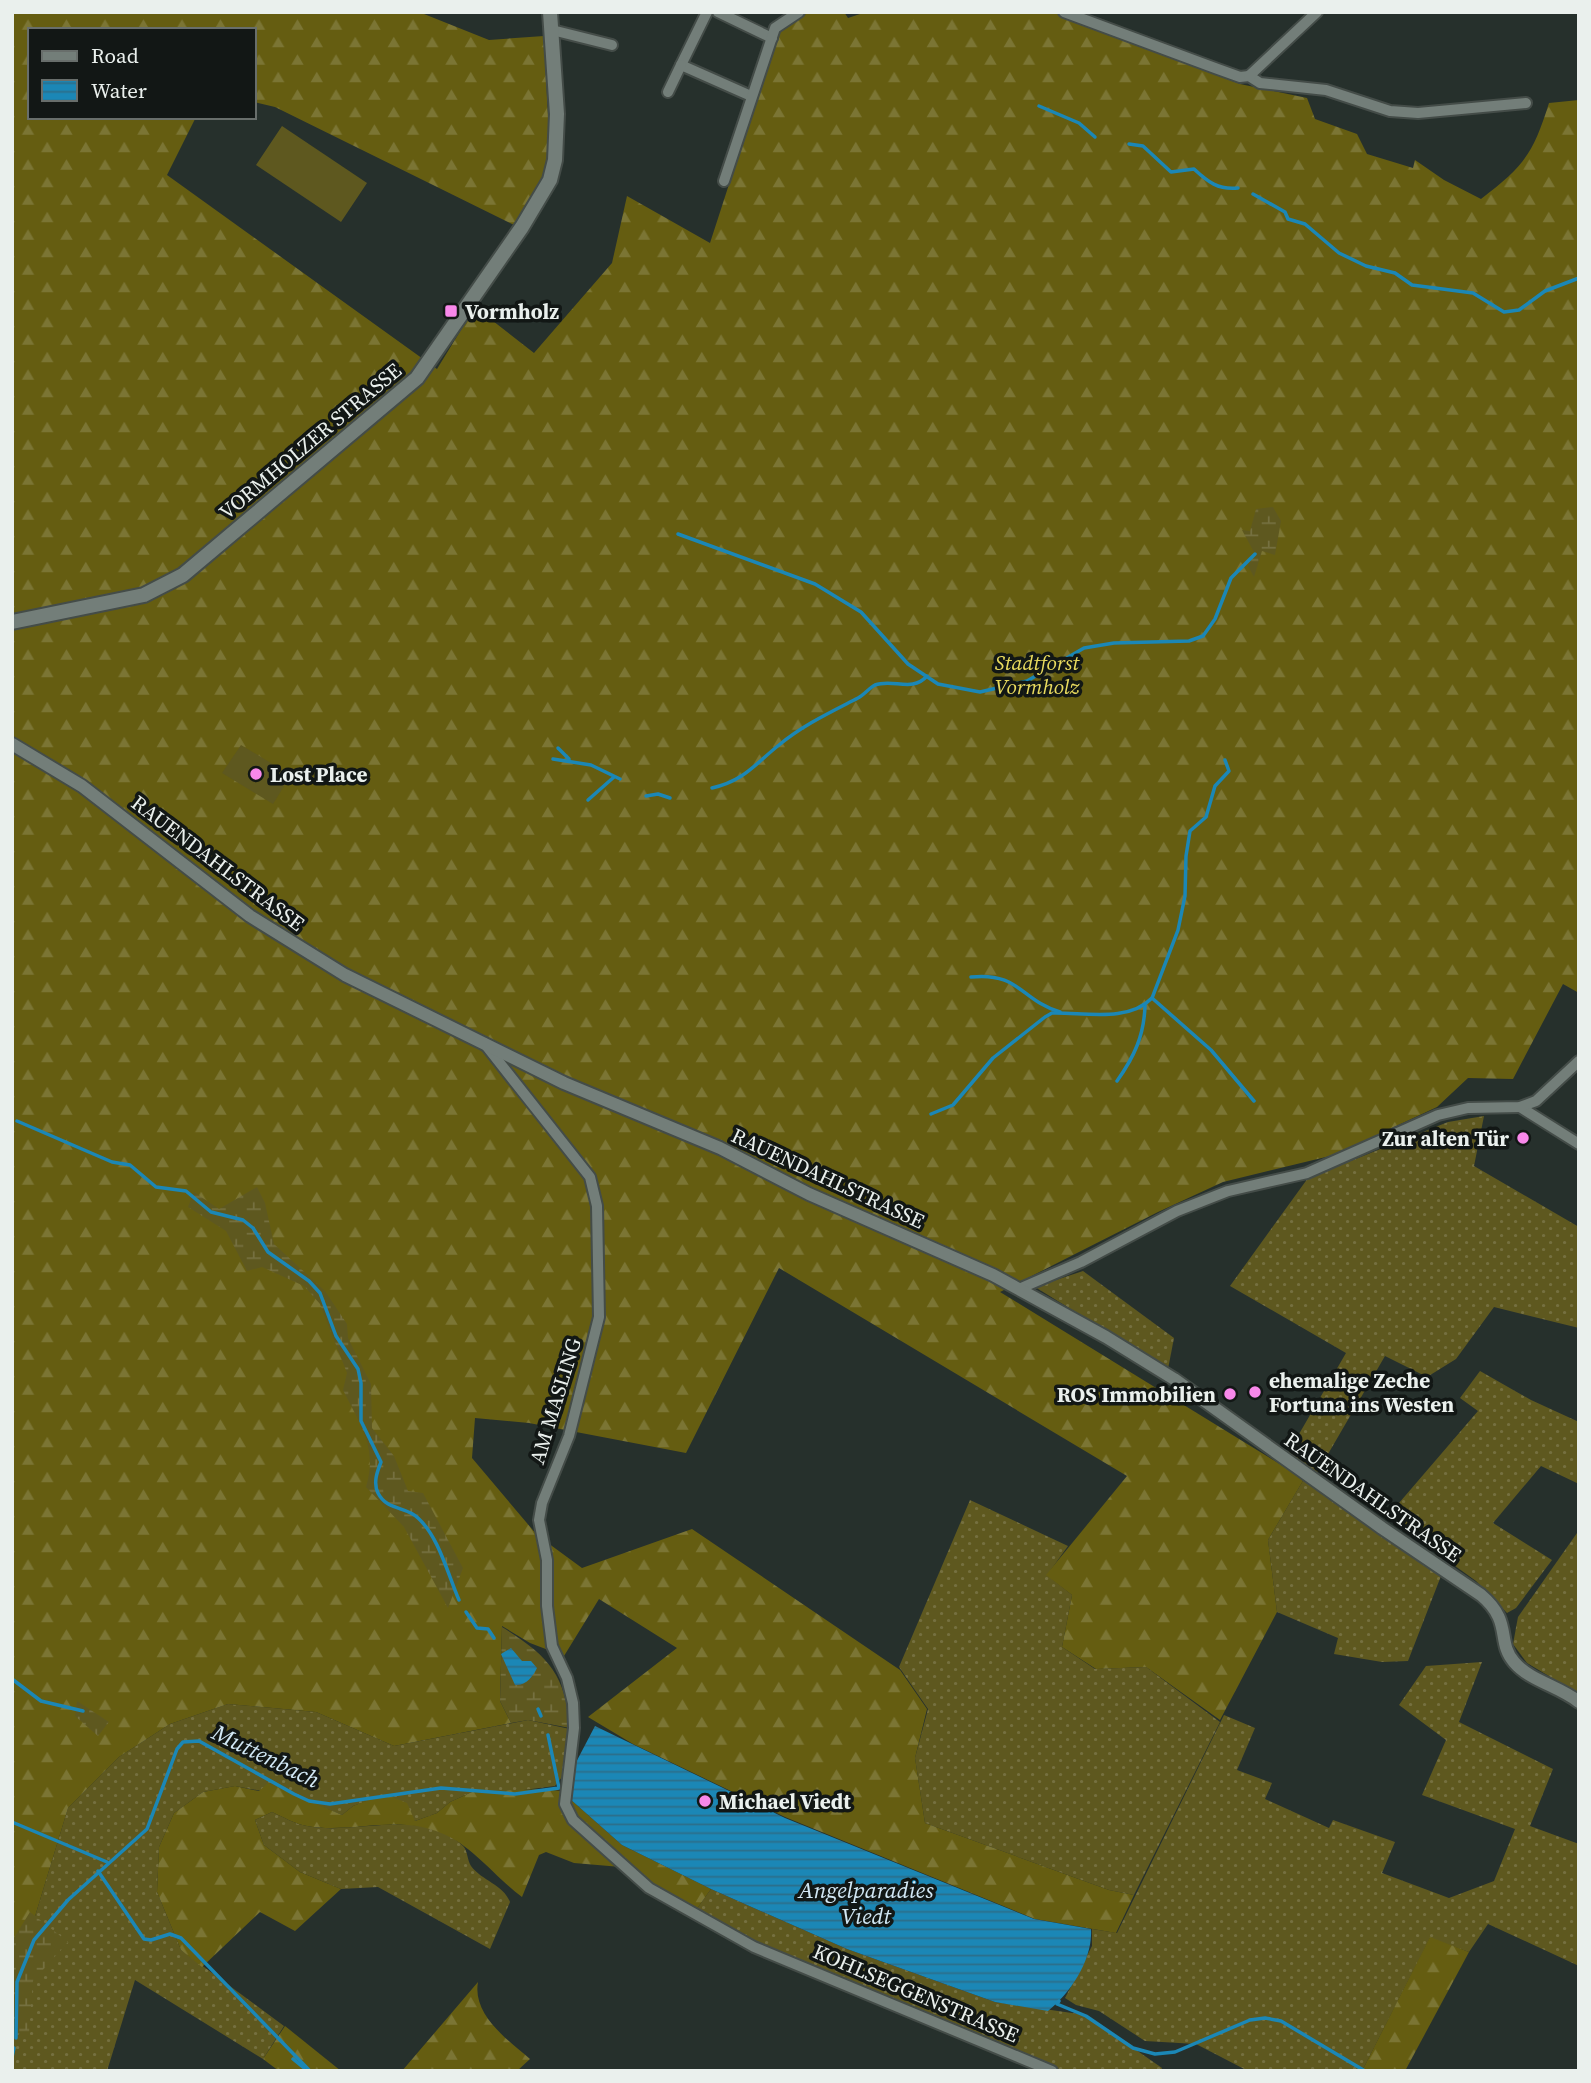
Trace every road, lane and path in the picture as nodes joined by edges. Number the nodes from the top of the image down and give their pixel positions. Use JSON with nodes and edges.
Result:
{"nodes":[{"id":1,"x":550,"y":12,"type":"edge"},
{"id":2,"x":707,"y":12,"type":"edge"},
{"id":3,"x":718,"y":12,"type":"edge"},
{"id":4,"x":799,"y":12,"type":"edge"},
{"id":5,"x":1064,"y":12,"type":"edge"},
{"id":6,"x":1105,"y":12,"type":"edge"},
{"id":7,"x":1317,"y":12,"type":"edge"},
{"id":8,"x":1098,"y":23,"type":"junction"},
{"id":9,"x":552,"y":30,"type":"junction"},
{"id":10,"x":772,"y":38,"type":"junction"},
{"id":11,"x":612,"y":45,"type":"dead end"},
{"id":12,"x":681,"y":65,"type":"junction"},
{"id":13,"x":1249,"y":76,"type":"junction"},
{"id":14,"x":668,"y":92,"type":"dead end"},
{"id":15,"x":751,"y":96,"type":"junction"},
{"id":16,"x":1525,"y":103,"type":"dead end"},
{"id":17,"x":724,"y":181,"type":"dead end"},
{"id":18,"x":12,"y":622,"type":"edge"},
{"id":19,"x":12,"y":744,"type":"edge"},
{"id":20,"x":482,"y":1041,"type":"junction"},
{"id":21,"x":1579,"y":1061,"type":"edge"},
{"id":22,"x":1520,"y":1107,"type":"junction"},
{"id":23,"x":1579,"y":1144,"type":"edge"},
{"id":24,"x":1021,"y":1287,"type":"junction"},
{"id":25,"x":1579,"y":1702,"type":"edge"},
{"id":26,"x":565,"y":1804,"type":"joint"},
{"id":27,"x":1052,"y":2071,"type":"edge"}],
"edges":[{"from":1,"to":9,"type":"main road","name":"VORMHOLZER STRASSE"},
{"from":2,"to":12,"type":"street"},
{"from":3,"to":10,"type":"street"},
{"from":4,"to":10,"type":"street"},
{"from":5,"to":8,"type":"street"},
{"from":6,"to":8,"type":"street"},
{"from":7,"to":13,"type":"street"},
{"from":8,"to":13,"type":"street"},
{"from":9,"to":11,"type":"street"},
{"from":9,"to":18,"type":"main road","name":"VORMHOLZER STRASSE"},
{"from":10,"to":15,"type":"street"},
{"from":12,"to":14,"type":"street"},
{"from":12,"to":15,"type":"street"},
{"from":13,"to":16,"type":"street"},
{"from":15,"to":17,"type":"street"},
{"from":19,"to":20,"type":"street","name":"RAUENDAHLSTRASSE"},
{"from":20,"to":24,"type":"street","name":"RAUENDAHLSTRASSE"},
{"from":20,"to":26,"type":"street","name":"AM MASLING"},
{"from":21,"to":22,"type":"street"},
{"from":22,"to":23,"type":"street"},
{"from":22,"to":24,"type":"street"},
{"from":24,"to":25,"type":"street","name":"RAUENDAHLSTRASSE"},
{"from":26,"to":27,"type":"street","name":"KOHLSEGGENSTRASSE"}]}
